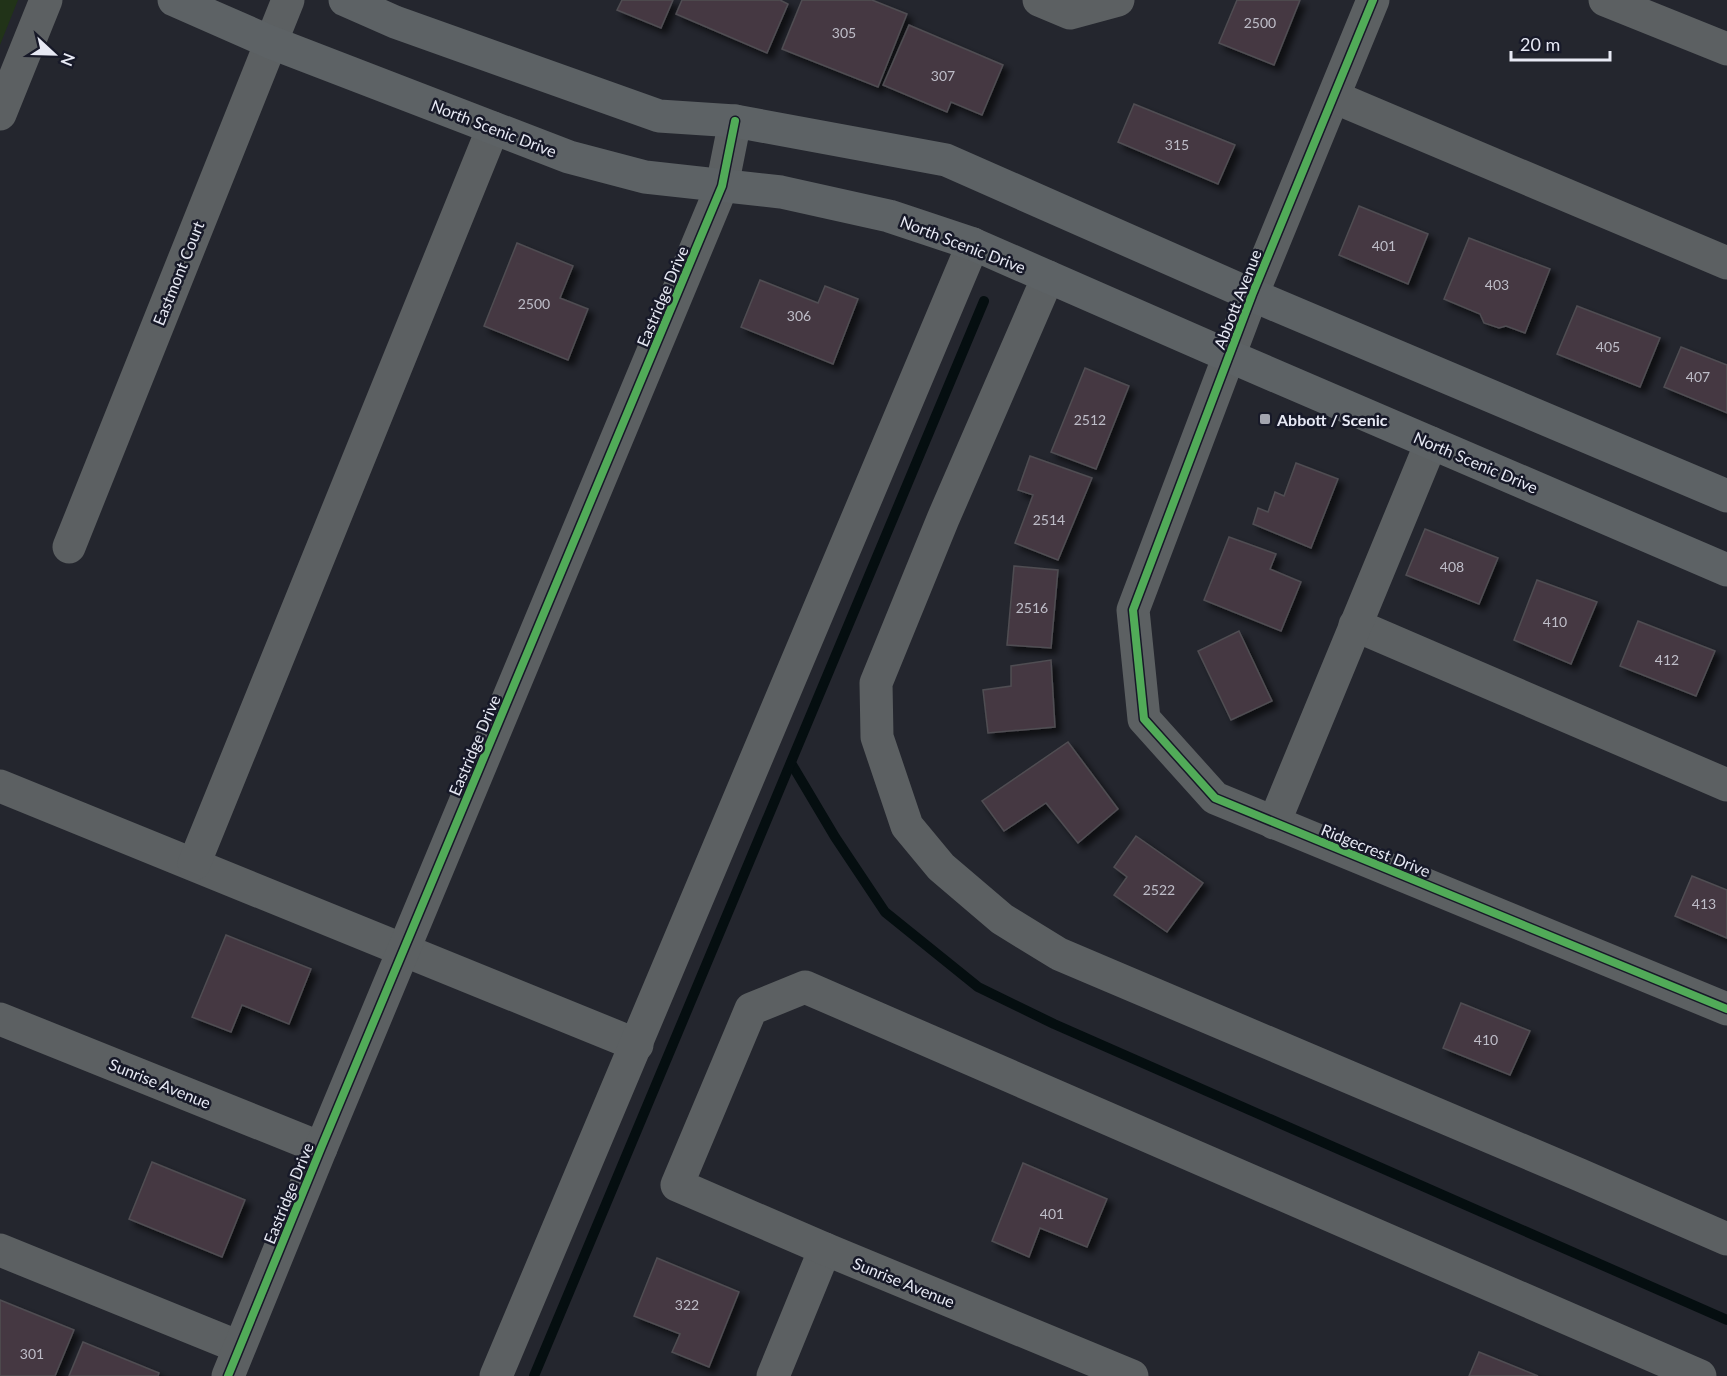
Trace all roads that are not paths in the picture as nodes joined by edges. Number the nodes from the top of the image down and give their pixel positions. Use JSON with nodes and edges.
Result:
{"nodes":[{"id":1,"x":46,"y":0,"type":"edge"},
{"id":2,"x":174,"y":0,"type":"edge"},
{"id":3,"x":288,"y":0,"type":"edge"},
{"id":4,"x":345,"y":0,"type":"edge"},
{"id":5,"x":1039,"y":0,"type":"edge"},
{"id":6,"x":1118,"y":0,"type":"edge"},
{"id":7,"x":1374,"y":0,"type":"edge"},
{"id":8,"x":1605,"y":0,"type":"edge"},
{"id":9,"x":270,"y":42,"type":"junction"},
{"id":10,"x":1727,"y":49,"type":"edge"},
{"id":11,"x":1334,"y":97,"type":"junction"},
{"id":12,"x":0,"y":114,"type":"edge"},
{"id":13,"x":735,"y":121,"type":"junction"},
{"id":14,"x":493,"y":128,"type":"junction"},
{"id":15,"x":722,"y":186,"type":"junction"},
{"id":16,"x":973,"y":244,"type":"junction"},
{"id":17,"x":1727,"y":263,"type":"edge"},
{"id":18,"x":1048,"y":277,"type":"junction"},
{"id":19,"x":1252,"y":295,"type":"junction"},
{"id":20,"x":1229,"y":356,"type":"junction"},
{"id":21,"x":1431,"y":443,"type":"junction"},
{"id":22,"x":1727,"y":496,"type":"edge"},
{"id":23,"x":69,"y":547,"type":"dead end"},
{"id":24,"x":1727,"y":570,"type":"edge"},
{"id":25,"x":1133,"y":610,"type":"joint"},
{"id":26,"x":1355,"y":625,"type":"junction"},
{"id":27,"x":1727,"y":785,"type":"edge"},
{"id":28,"x":0,"y":786,"type":"edge"},
{"id":29,"x":1274,"y":823,"type":"junction"},
{"id":30,"x":194,"y":864,"type":"junction"},
{"id":31,"x":404,"y":949,"type":"junction"},
{"id":32,"x":1727,"y":1009,"type":"edge"},
{"id":33,"x":0,"y":1018,"type":"edge"},
{"id":34,"x":637,"y":1045,"type":"junction"},
{"id":35,"x":321,"y":1148,"type":"junction"},
{"id":36,"x":1727,"y":1239,"type":"edge"},
{"id":37,"x":825,"y":1249,"type":"junction"},
{"id":38,"x":0,"y":1250,"type":"edge"},
{"id":39,"x":234,"y":1361,"type":"edge"},
{"id":40,"x":496,"y":1376,"type":"edge"},
{"id":41,"x":773,"y":1376,"type":"edge"},
{"id":42,"x":1132,"y":1376,"type":"edge"},
{"id":43,"x":1700,"y":1376,"type":"edge"}],
"edges":[{"from":1,"to":12,"type":"street"},
{"from":2,"to":9,"type":"main road","name":"North Scenic Drive"},
{"from":3,"to":9,"type":"street","name":"Eastmont Court"},
{"from":4,"to":13,"type":"main road"},
{"from":5,"to":6,"type":"street"},
{"from":7,"to":11,"type":"street","name":"Abbott Avenue"},
{"from":8,"to":10,"type":"street"},
{"from":9,"to":14,"type":"main road","name":"North Scenic Drive"},
{"from":9,"to":23,"type":"street","name":"Eastmont Court"},
{"from":11,"to":17,"type":"street"},
{"from":11,"to":19,"type":"street","name":"Abbott Avenue"},
{"from":13,"to":15,"type":"street","name":"Eastridge Drive"},
{"from":13,"to":19,"type":"main road"},
{"from":14,"to":15,"type":"main road","name":"North Scenic Drive"},
{"from":14,"to":30,"type":"street"},
{"from":15,"to":16,"type":"main road","name":"North Scenic Drive"},
{"from":15,"to":31,"type":"street","name":"Eastridge Drive"},
{"from":16,"to":18,"type":"main road","name":"North Scenic Drive"},
{"from":16,"to":34,"type":"street"},
{"from":18,"to":20,"type":"main road","name":"North Scenic Drive"},
{"from":18,"to":36,"type":"street"},
{"from":19,"to":20,"type":"street","name":"Abbott Avenue"},
{"from":19,"to":22,"type":"main road"},
{"from":20,"to":21,"type":"main road","name":"North Scenic Drive"},
{"from":20,"to":25,"type":"street","name":"Abbott Avenue"},
{"from":21,"to":24,"type":"main road","name":"North Scenic Drive"},
{"from":21,"to":26,"type":"street"},
{"from":25,"to":29,"type":"street","name":"Ridgecrest Drive"},
{"from":26,"to":27,"type":"street"},
{"from":26,"to":29,"type":"street"},
{"from":28,"to":30,"type":"street"},
{"from":29,"to":32,"type":"street","name":"Ridgecrest Drive"},
{"from":30,"to":31,"type":"street"},
{"from":31,"to":34,"type":"street"},
{"from":31,"to":35,"type":"street","name":"Eastridge Drive"},
{"from":33,"to":35,"type":"street","name":"Sunrise Avenue"},
{"from":34,"to":40,"type":"street"},
{"from":35,"to":39,"type":"street","name":"Eastridge Drive"},
{"from":37,"to":41,"type":"street"},
{"from":37,"to":42,"type":"street","name":"Sunrise Avenue"},
{"from":37,"to":43,"type":"street","name":"Sunrise Avenue"},
{"from":38,"to":39,"type":"street"}]}
